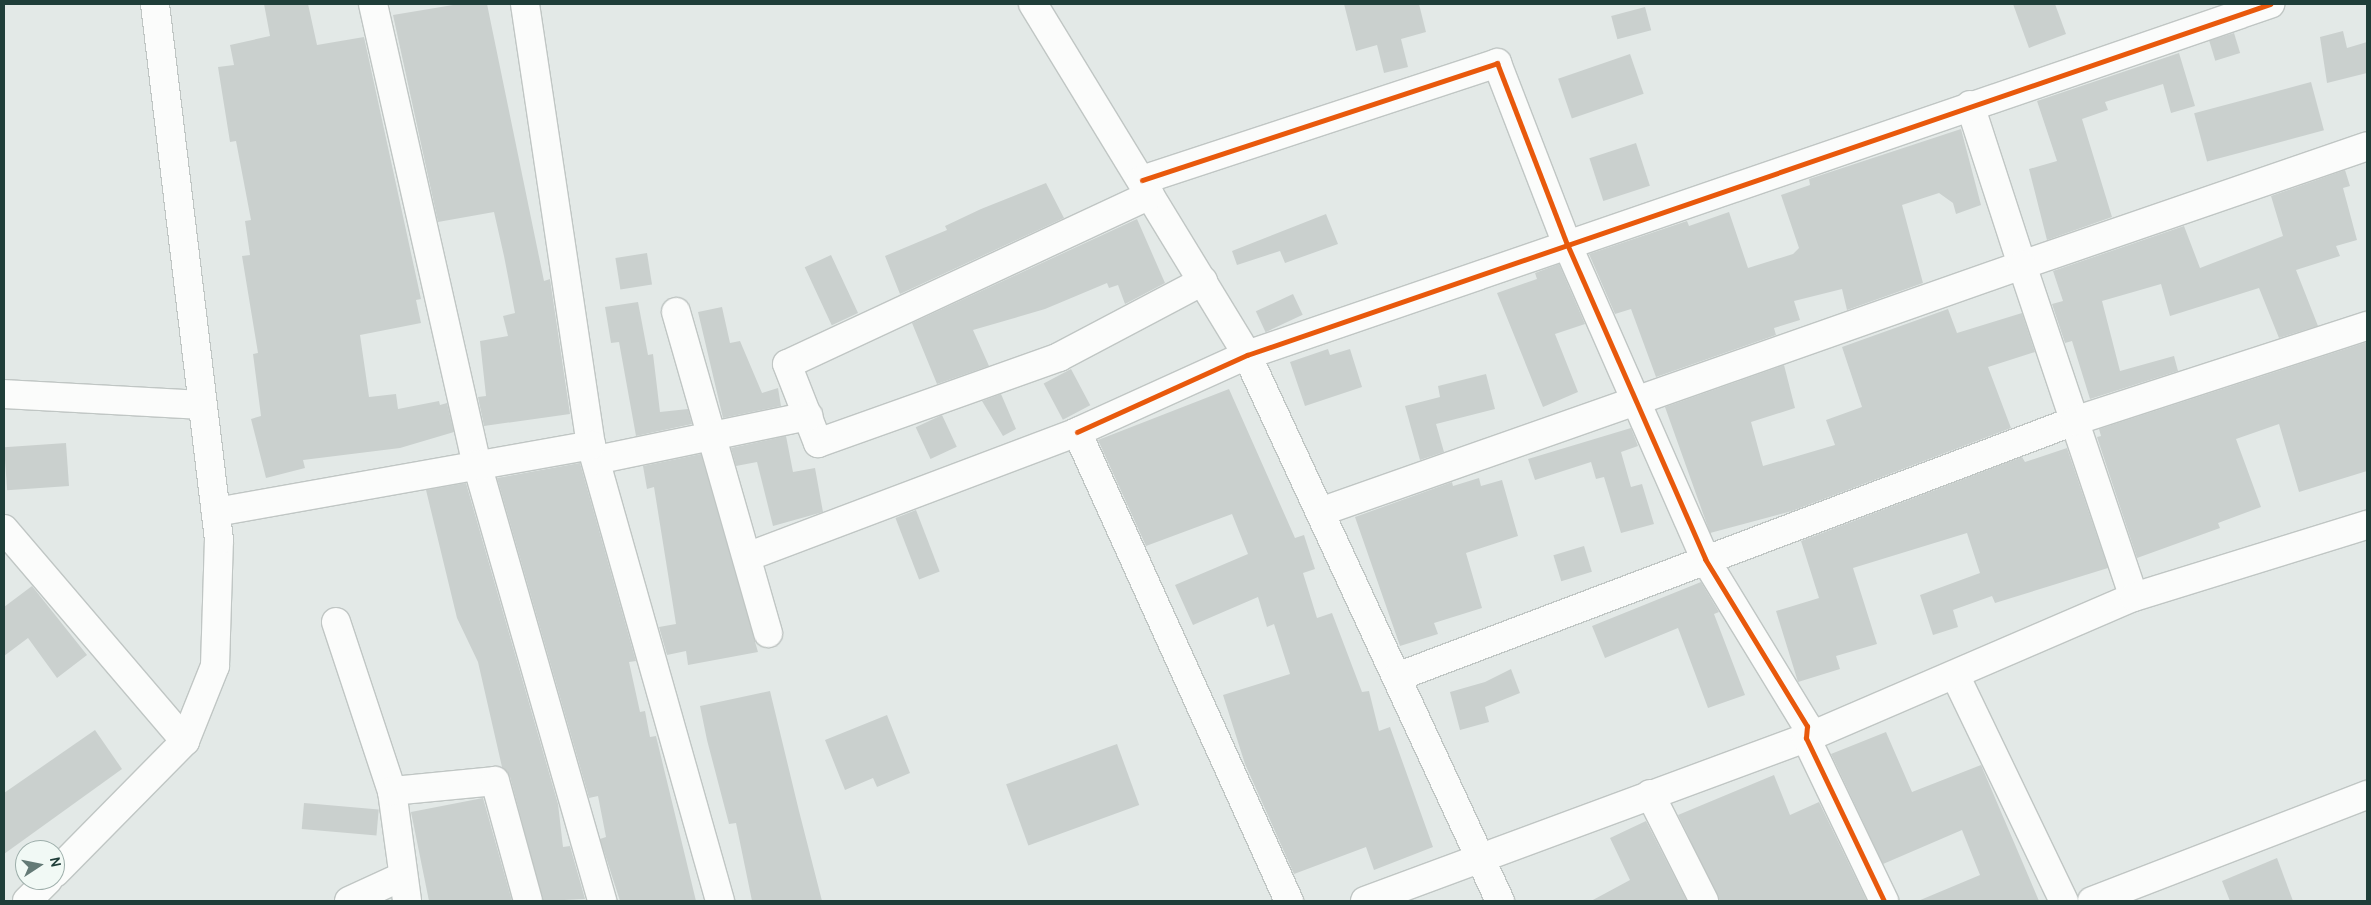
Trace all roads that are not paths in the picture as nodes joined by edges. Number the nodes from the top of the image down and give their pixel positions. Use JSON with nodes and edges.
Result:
{"nodes":[{"id":1,"x":155,"y":4,"type":"edge"},
{"id":2,"x":373,"y":4,"type":"edge"},
{"id":3,"x":524,"y":4,"type":"edge"},
{"id":4,"x":1033,"y":4,"type":"edge"},
{"id":5,"x":2270,"y":4,"type":"edge"},
{"id":6,"x":1970,"y":105,"type":"junction"},
{"id":7,"x":2367,"y":146,"type":"edge"},
{"id":8,"x":1146,"y":187,"type":"junction"},
{"id":9,"x":1567,"y":244,"type":"junction"},
{"id":10,"x":2022,"y":265,"type":"junction"},
{"id":11,"x":1203,"y":281,"type":"junction"},
{"id":12,"x":676,"y":312,"type":"dead end"},
{"id":13,"x":2367,"y":326,"type":"edge"},
{"id":14,"x":1247,"y":356,"type":"junction"},
{"id":15,"x":4,"y":394,"type":"edge"},
{"id":16,"x":1635,"y":398,"type":"junction"},
{"id":17,"x":202,"y":405,"type":"junction"},
{"id":18,"x":808,"y":416,"type":"junction"},
{"id":19,"x":2074,"y":421,"type":"junction"},
{"id":20,"x":1077,"y":432,"type":"junction"},
{"id":21,"x":713,"y":435,"type":"junction"},
{"id":22,"x":593,"y":452,"type":"junction"},
{"id":23,"x":476,"y":464,"type":"junction"},
{"id":24,"x":216,"y":512,"type":"junction"},
{"id":25,"x":1320,"y":512,"type":"junction"},
{"id":26,"x":2367,"y":525,"type":"edge"},
{"id":27,"x":4,"y":530,"type":"edge"},
{"id":28,"x":747,"y":557,"type":"junction"},
{"id":29,"x":1705,"y":559,"type":"junction"},
{"id":30,"x":2134,"y":598,"type":"junction"},
{"id":31,"x":336,"y":622,"type":"dead end"},
{"id":32,"x":768,"y":634,"type":"dead end"},
{"id":33,"x":1397,"y":677,"type":"junction"},
{"id":34,"x":1956,"y":677,"type":"junction"},
{"id":35,"x":1806,"y":738,"type":"junction"},
{"id":36,"x":185,"y":741,"type":"junction"},
{"id":37,"x":392,"y":791,"type":"junction"},
{"id":38,"x":1650,"y":794,"type":"junction"},
{"id":39,"x":2367,"y":795,"type":"edge"},
{"id":40,"x":1480,"y":857,"type":"junction"},
{"id":41,"x":65,"y":863,"type":"edge"},
{"id":42,"x":404,"y":889,"type":"edge"},
{"id":43,"x":38,"y":890,"type":"edge"},
{"id":44,"x":27,"y":901,"type":"edge"},
{"id":45,"x":349,"y":901,"type":"edge"},
{"id":46,"x":528,"y":901,"type":"edge"},
{"id":47,"x":602,"y":901,"type":"edge"},
{"id":48,"x":720,"y":901,"type":"edge"},
{"id":49,"x":1289,"y":901,"type":"edge"},
{"id":50,"x":1365,"y":901,"type":"edge"},
{"id":51,"x":1500,"y":901,"type":"edge"},
{"id":52,"x":1704,"y":901,"type":"edge"},
{"id":53,"x":1884,"y":901,"type":"edge"},
{"id":54,"x":2064,"y":901,"type":"edge"},
{"id":55,"x":2092,"y":901,"type":"edge"}],
"edges":[{"from":1,"to":17,"type":"street"},
{"from":2,"to":23,"type":"street"},
{"from":3,"to":22,"type":"street"},
{"from":4,"to":8,"type":"street"},
{"from":5,"to":6,"type":"street"},
{"from":6,"to":9,"type":"street"},
{"from":6,"to":10,"type":"street"},
{"from":7,"to":10,"type":"street"},
{"from":8,"to":9,"type":"street"},
{"from":8,"to":11,"type":"street"},
{"from":8,"to":18,"type":"street"},
{"from":9,"to":14,"type":"street"},
{"from":9,"to":16,"type":"street"},
{"from":10,"to":16,"type":"street"},
{"from":10,"to":19,"type":"street"},
{"from":11,"to":14,"type":"street"},
{"from":11,"to":18,"type":"street"},
{"from":12,"to":21,"type":"street"},
{"from":13,"to":19,"type":"street"},
{"from":14,"to":20,"type":"street"},
{"from":14,"to":25,"type":"street"},
{"from":15,"to":17,"type":"street"},
{"from":16,"to":25,"type":"street"},
{"from":16,"to":29,"type":"street"},
{"from":17,"to":24,"type":"street"},
{"from":18,"to":21,"type":"street"},
{"from":19,"to":29,"type":"street"},
{"from":19,"to":30,"type":"street"},
{"from":20,"to":28,"type":"street"},
{"from":20,"to":49,"type":"street"},
{"from":21,"to":22,"type":"street"},
{"from":21,"to":28,"type":"street"},
{"from":22,"to":23,"type":"street"},
{"from":22,"to":48,"type":"street"},
{"from":23,"to":24,"type":"street"},
{"from":23,"to":47,"type":"street"},
{"from":24,"to":36,"type":"street"},
{"from":25,"to":33,"type":"street"},
{"from":26,"to":30,"type":"street"},
{"from":27,"to":36,"type":"street"},
{"from":28,"to":32,"type":"street"},
{"from":29,"to":33,"type":"street"},
{"from":29,"to":35,"type":"street"},
{"from":30,"to":34,"type":"street"},
{"from":31,"to":37,"type":"street"},
{"from":33,"to":40,"type":"street"},
{"from":34,"to":35,"type":"street"},
{"from":34,"to":54,"type":"street"},
{"from":35,"to":38,"type":"street"},
{"from":35,"to":53,"type":"street"},
{"from":36,"to":41,"type":"street"},
{"from":37,"to":42,"type":"street"},
{"from":37,"to":46,"type":"street"},
{"from":38,"to":40,"type":"street"},
{"from":38,"to":52,"type":"street"},
{"from":39,"to":55,"type":"street"},
{"from":40,"to":50,"type":"street"},
{"from":40,"to":51,"type":"street"},
{"from":42,"to":45,"type":"street"},
{"from":43,"to":44,"type":"street"}]}
